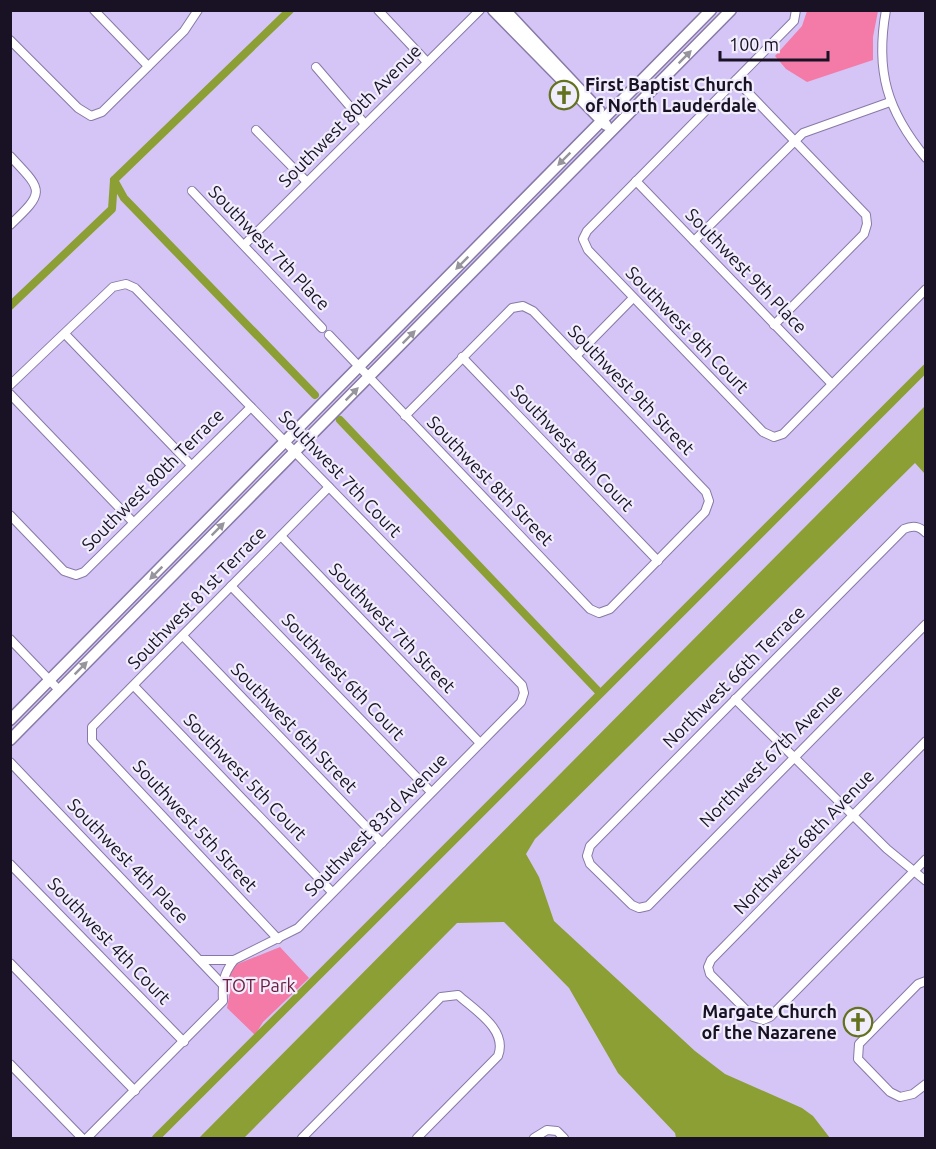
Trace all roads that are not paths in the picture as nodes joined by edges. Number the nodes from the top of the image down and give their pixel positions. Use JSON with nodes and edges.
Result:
{"nodes":[{"id":1,"x":94,"y":10,"type":"edge"},
{"id":2,"x":198,"y":10,"type":"edge"},
{"id":3,"x":378,"y":10,"type":"edge"},
{"id":4,"x":480,"y":10,"type":"edge"},
{"id":5,"x":493,"y":10,"type":"edge"},
{"id":6,"x":505,"y":10,"type":"edge"},
{"id":7,"x":711,"y":10,"type":"edge"},
{"id":8,"x":731,"y":10,"type":"edge"},
{"id":9,"x":886,"y":10,"type":"edge"},
{"id":10,"x":797,"y":11,"type":"edge"},
{"id":11,"x":10,"y":40,"type":"edge"},
{"id":12,"x":427,"y":62,"type":"junction"},
{"id":13,"x":148,"y":66,"type":"junction"},
{"id":14,"x":316,"y":68,"type":"dead end"},
{"id":15,"x":736,"y":80,"type":"junction"},
{"id":16,"x":890,"y":102,"type":"junction"},
{"id":17,"x":603,"y":120,"type":"junction"},
{"id":18,"x":365,"y":124,"type":"junction"},
{"id":19,"x":614,"y":129,"type":"junction"},
{"id":20,"x":256,"y":130,"type":"dead end"},
{"id":21,"x":795,"y":140,"type":"junction"},
{"id":22,"x":10,"y":156,"type":"edge"},
{"id":23,"x":926,"y":158,"type":"edge"},
{"id":24,"x":636,"y":181,"type":"junction"},
{"id":25,"x":307,"y":182,"type":"junction"},
{"id":26,"x":192,"y":191,"type":"dead end"},
{"id":27,"x":10,"y":225,"type":"edge"},
{"id":28,"x":694,"y":242,"type":"junction"},
{"id":29,"x":244,"y":245,"type":"junction"},
{"id":30,"x":926,"y":289,"type":"edge"},
{"id":31,"x":633,"y":298,"type":"junction"},
{"id":32,"x":774,"y":325,"type":"junction"},
{"id":33,"x":322,"y":328,"type":"dead end"},
{"id":34,"x":65,"y":334,"type":"junction"},
{"id":35,"x":329,"y":335,"type":"dead end"},
{"id":36,"x":576,"y":356,"type":"junction"},
{"id":37,"x":462,"y":357,"type":"junction"},
{"id":38,"x":359,"y":367,"type":"junction"},
{"id":39,"x":368,"y":378,"type":"junction"},
{"id":40,"x":832,"y":384,"type":"junction"},
{"id":41,"x":10,"y":385,"type":"edge"},
{"id":42,"x":10,"y":394,"type":"edge"},
{"id":43,"x":251,"y":406,"type":"junction"},
{"id":44,"x":405,"y":416,"type":"junction"},
{"id":45,"x":285,"y":442,"type":"junction"},
{"id":46,"x":295,"y":451,"type":"junction"},
{"id":47,"x":191,"y":465,"type":"junction"},
{"id":48,"x":330,"y":487,"type":"junction"},
{"id":49,"x":10,"y":515,"type":"edge"},
{"id":50,"x":134,"y":522,"type":"junction"},
{"id":51,"x":19,"y":523,"type":"junction"},
{"id":52,"x":10,"y":531,"type":"edge"},
{"id":53,"x":926,"y":533,"type":"edge"},
{"id":54,"x":281,"y":536,"type":"junction"},
{"id":55,"x":658,"y":561,"type":"junction"},
{"id":56,"x":231,"y":586,"type":"junction"},
{"id":57,"x":926,"y":624,"type":"edge"},
{"id":58,"x":183,"y":636,"type":"junction"},
{"id":59,"x":10,"y":639,"type":"edge"},
{"id":60,"x":50,"y":681,"type":"junction"},
{"id":61,"x":134,"y":686,"type":"junction"},
{"id":62,"x":59,"y":690,"type":"junction"},
{"id":63,"x":524,"y":693,"type":"joint"},
{"id":64,"x":735,"y":699,"type":"junction"},
{"id":65,"x":10,"y":720,"type":"edge"},
{"id":66,"x":91,"y":734,"type":"joint"},
{"id":67,"x":10,"y":740,"type":"edge"},
{"id":68,"x":926,"y":741,"type":"edge"},
{"id":69,"x":480,"y":743,"type":"junction"},
{"id":70,"x":793,"y":758,"type":"junction"},
{"id":71,"x":10,"y":762,"type":"edge"},
{"id":72,"x":431,"y":792,"type":"junction"},
{"id":73,"x":852,"y":816,"type":"junction"},
{"id":74,"x":382,"y":843,"type":"junction"},
{"id":75,"x":926,"y":859,"type":"edge"},
{"id":76,"x":10,"y":864,"type":"edge"},
{"id":77,"x":913,"y":872,"type":"junction"},
{"id":78,"x":926,"y":881,"type":"edge"},
{"id":79,"x":332,"y":892,"type":"junction"},
{"id":80,"x":639,"y":908,"type":"joint"},
{"id":81,"x":278,"y":939,"type":"junction"},
{"id":82,"x":200,"y":960,"type":"junction"},
{"id":83,"x":234,"y":960,"type":"junction"},
{"id":84,"x":10,"y":963,"type":"edge"},
{"id":85,"x":926,"y":981,"type":"edge"},
{"id":86,"x":222,"y":984,"type":"junction"},
{"id":87,"x":184,"y":1042,"type":"junction"},
{"id":88,"x":10,"y":1064,"type":"edge"},
{"id":89,"x":926,"y":1084,"type":"edge"},
{"id":90,"x":135,"y":1091,"type":"junction"},
{"id":91,"x":82,"y":1138,"type":"edge"},
{"id":92,"x":87,"y":1138,"type":"edge"},
{"id":93,"x":302,"y":1138,"type":"edge"},
{"id":94,"x":417,"y":1138,"type":"edge"},
{"id":95,"x":534,"y":1138,"type":"edge"},
{"id":96,"x":564,"y":1138,"type":"edge"}],
"edges":[{"from":1,"to":13,"type":"street"},
{"from":2,"to":13,"type":"street"},
{"from":3,"to":12,"type":"street"},
{"from":4,"to":12,"type":"street","name":"Southwest 80th Avenue"},
{"from":5,"to":17,"type":"street"},
{"from":6,"to":17,"type":"street"},
{"from":7,"to":17,"type":"street"},
{"from":19,"to":8,"type":"street","one_way":true},
{"from":9,"to":16,"type":"street"},
{"from":10,"to":15,"type":"street"},
{"from":11,"to":13,"type":"street"},
{"from":12,"to":18,"type":"street","name":"Southwest 80th Avenue"},
{"from":14,"to":18,"type":"street"},
{"from":15,"to":21,"type":"street"},
{"from":15,"to":24,"type":"street"},
{"from":16,"to":21,"type":"street"},
{"from":16,"to":23,"type":"street"},
{"from":17,"to":19,"type":"street"},
{"from":17,"to":38,"type":"street","one_way":true},
{"from":18,"to":25,"type":"street","name":"Southwest 80th Avenue"},
{"from":39,"to":19,"type":"street","one_way":true},
{"from":20,"to":25,"type":"street"},
{"from":21,"to":28,"type":"street"},
{"from":21,"to":32,"type":"street"},
{"from":22,"to":27,"type":"street"},
{"from":24,"to":28,"type":"street","name":"Southwest 9th Place"},
{"from":24,"to":31,"type":"street","name":"Southwest 9th Court"},
{"from":25,"to":29,"type":"street","name":"Southwest 80th Avenue"},
{"from":26,"to":29,"type":"street","name":"Southwest 7th Place"},
{"from":28,"to":32,"type":"street","name":"Southwest 9th Place"},
{"from":29,"to":33,"type":"street","name":"Southwest 7th Place"},
{"from":30,"to":40,"type":"street"},
{"from":31,"to":36,"type":"street"},
{"from":31,"to":40,"type":"street","name":"Southwest 9th Court"},
{"from":32,"to":40,"type":"street","name":"Southwest 9th Place"},
{"from":34,"to":41,"type":"street"},
{"from":34,"to":43,"type":"street","name":"Southwest 7th Court"},
{"from":34,"to":47,"type":"street"},
{"from":35,"to":38,"type":"street","name":"Southwest 7th Place"},
{"from":36,"to":37,"type":"street","name":"Southwest 9th Street"},
{"from":36,"to":55,"type":"street","name":"Southwest 9th Street"},
{"from":37,"to":44,"type":"street"},
{"from":37,"to":55,"type":"street","name":"Southwest 8th Court"},
{"from":38,"to":39,"type":"street","name":"Southwest 8th Street"},
{"from":38,"to":45,"type":"street"},
{"from":39,"to":44,"type":"street","name":"Southwest 8th Street"},
{"from":46,"to":39,"type":"street","one_way":true},
{"from":42,"to":50,"type":"street"},
{"from":43,"to":45,"type":"street","name":"Southwest 7th Court"},
{"from":43,"to":47,"type":"street","name":"Southwest 80th Terrace"},
{"from":44,"to":55,"type":"street","name":"Southwest 8th Street"},
{"from":45,"to":46,"type":"street","name":"Southwest 7th Court"},
{"from":45,"to":60,"type":"street","one_way":true},
{"from":46,"to":48,"type":"street","name":"Southwest 7th Court"},
{"from":62,"to":46,"type":"street","one_way":true},
{"from":47,"to":50,"type":"street","name":"Southwest 80th Terrace"},
{"from":48,"to":54,"type":"street","name":"Southwest 81st Terrace"},
{"from":48,"to":63,"type":"street","name":"Southwest 7th Court"},
{"from":49,"to":51,"type":"street"},
{"from":50,"to":51,"type":"street","name":"Southwest 80th Terrace"},
{"from":51,"to":52,"type":"street"},
{"from":53,"to":64,"type":"street","name":"Northwest 66th Terrace"},
{"from":54,"to":56,"type":"street","name":"Southwest 81st Terrace"},
{"from":54,"to":69,"type":"street","name":"Southwest 7th Street"},
{"from":56,"to":58,"type":"street","name":"Southwest 81st Terrace"},
{"from":56,"to":72,"type":"street","name":"Southwest 6th Court"},
{"from":57,"to":70,"type":"street","name":"Northwest 67th Avenue"},
{"from":58,"to":61,"type":"street","name":"Southwest 81st Terrace"},
{"from":58,"to":74,"type":"street","name":"Southwest 6th Street"},
{"from":59,"to":60,"type":"street"},
{"from":60,"to":62,"type":"street"},
{"from":60,"to":65,"type":"street"},
{"from":61,"to":66,"type":"street","name":"Southwest 81st Terrace"},
{"from":61,"to":79,"type":"street","name":"Southwest 5th Court"},
{"from":62,"to":67,"type":"street"},
{"from":63,"to":69,"type":"street","name":"Southwest 83rd Avenue"},
{"from":64,"to":70,"type":"street"},
{"from":64,"to":80,"type":"street","name":"Northwest 66th Terrace"},
{"from":66,"to":81,"type":"street","name":"Southwest 5th Street"},
{"from":68,"to":73,"type":"street","name":"Northwest 68th Avenue"},
{"from":69,"to":72,"type":"street","name":"Southwest 83rd Avenue"},
{"from":70,"to":73,"type":"street"},
{"from":70,"to":80,"type":"street","name":"Northwest 67th Avenue"},
{"from":71,"to":82,"type":"street","name":"Southwest 4th Place"},
{"from":72,"to":74,"type":"street","name":"Southwest 83rd Avenue"},
{"from":73,"to":77,"type":"street"},
{"from":73,"to":77,"type":"street","name":"Northwest 68th Avenue"},
{"from":74,"to":79,"type":"street","name":"Southwest 83rd Avenue"},
{"from":75,"to":77,"type":"street"},
{"from":76,"to":87,"type":"street","name":"Southwest 4th Court"},
{"from":77,"to":78,"type":"street"},
{"from":79,"to":81,"type":"street","name":"Southwest 83rd Avenue"},
{"from":81,"to":83,"type":"street","name":"Southwest 83rd Avenue"},
{"from":82,"to":83,"type":"street","name":"Southwest 83rd Avenue"},
{"from":82,"to":86,"type":"street","name":"Southwest 4th Place"},
{"from":83,"to":86,"type":"street"},
{"from":84,"to":90,"type":"street"},
{"from":85,"to":89,"type":"street"},
{"from":86,"to":87,"type":"street"},
{"from":87,"to":90,"type":"street"},
{"from":88,"to":91,"type":"street"},
{"from":90,"to":92,"type":"street"},
{"from":93,"to":94,"type":"street"},
{"from":95,"to":96,"type":"street"}]}
